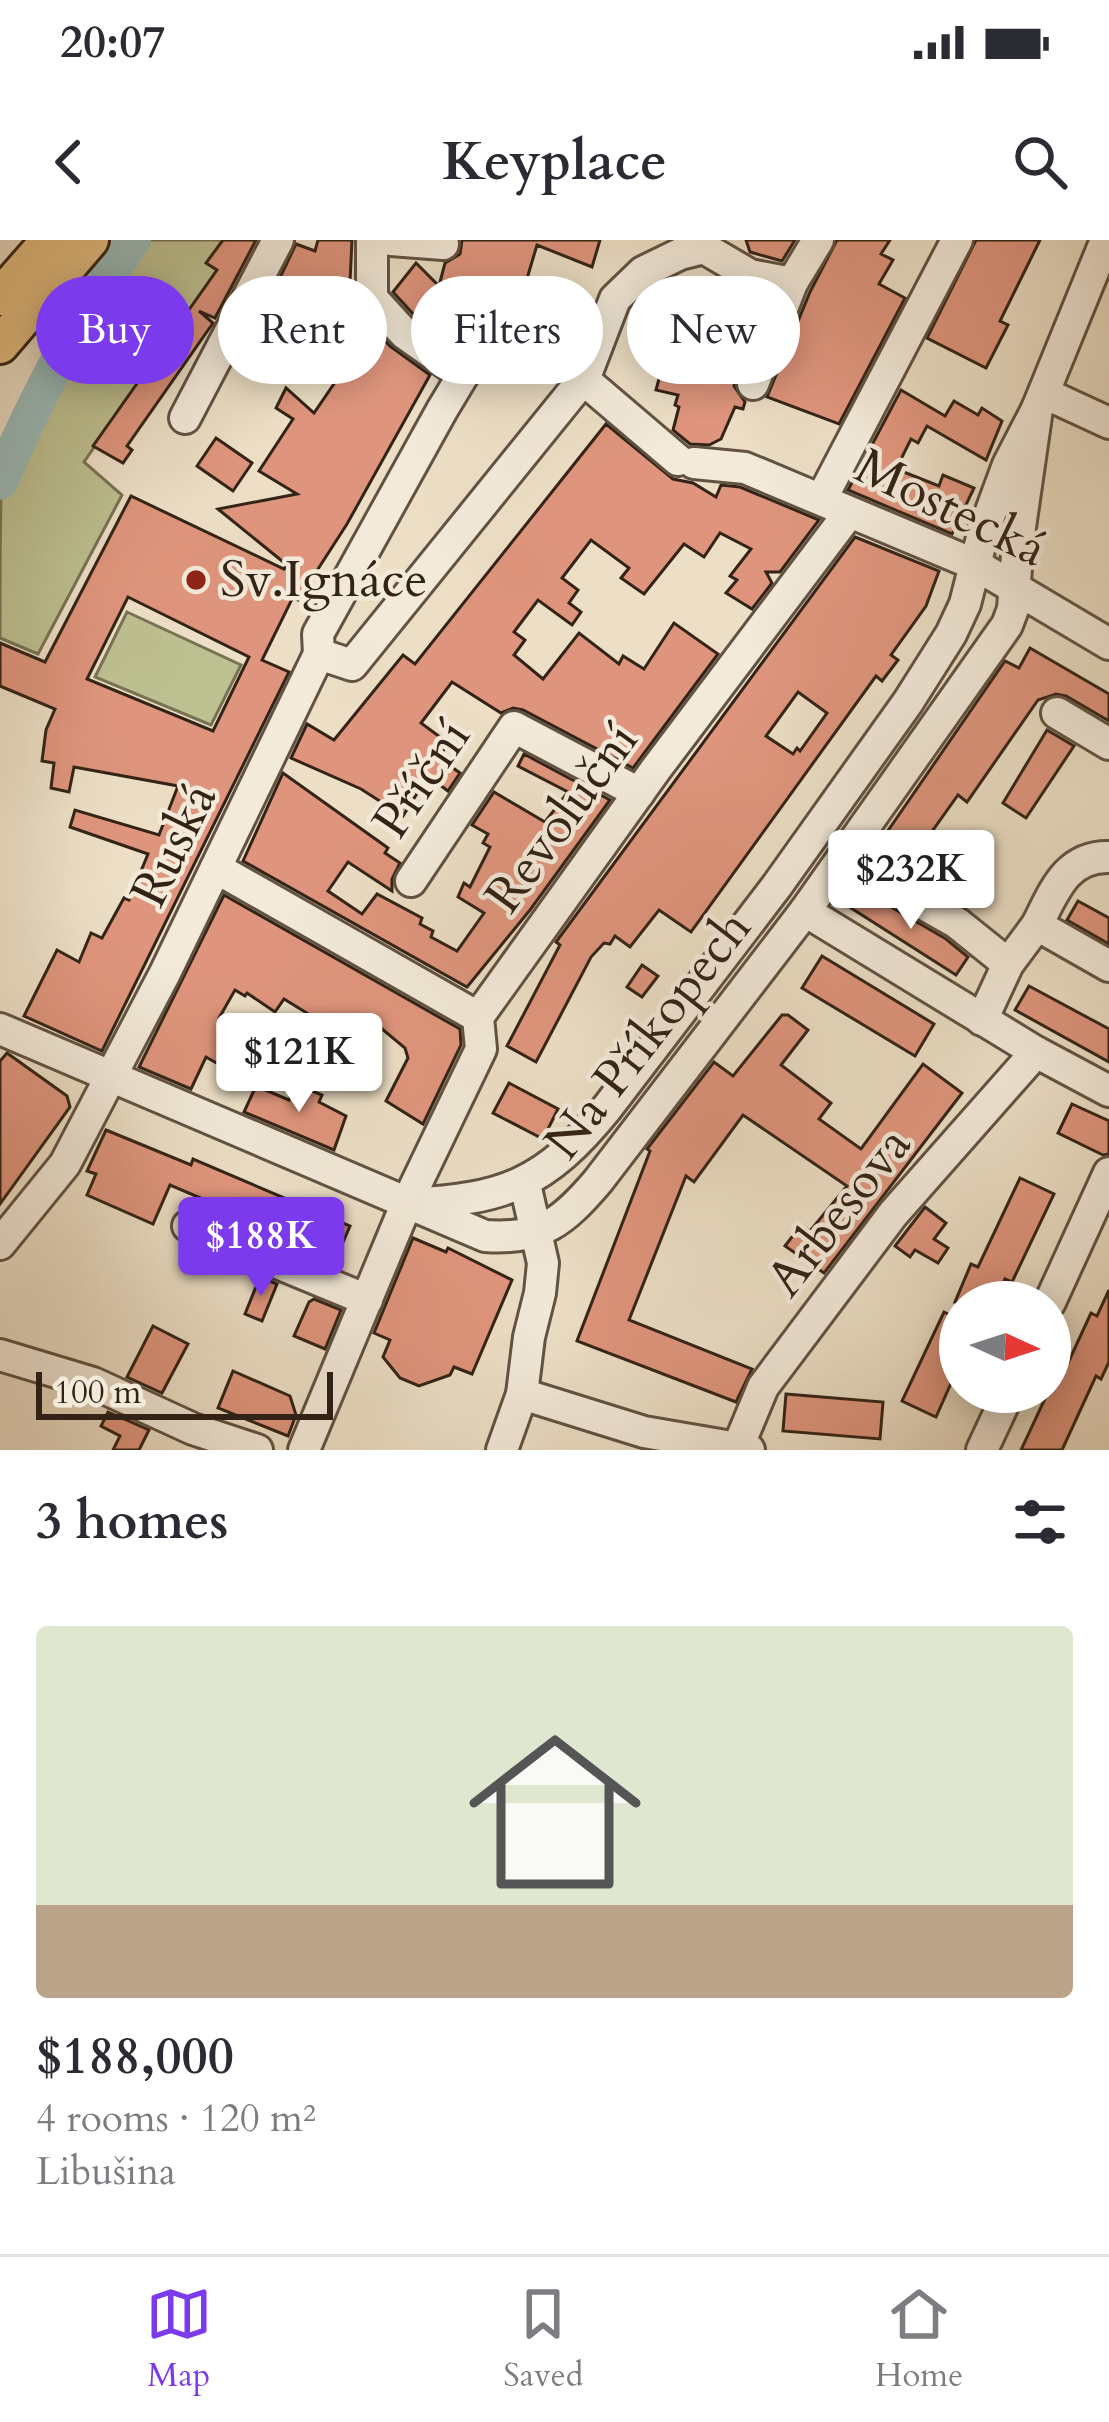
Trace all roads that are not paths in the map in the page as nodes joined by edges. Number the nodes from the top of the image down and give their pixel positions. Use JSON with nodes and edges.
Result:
{"nodes":[{"id":1,"x":50,"y":240,"type":"edge"},
{"id":2,"x":89,"y":240,"type":"edge"},
{"id":3,"x":278,"y":240,"type":"edge"},
{"id":4,"x":372,"y":240,"type":"edge"},
{"id":5,"x":391,"y":240,"type":"edge"},
{"id":6,"x":646,"y":240,"type":"edge"},
{"id":7,"x":818,"y":240,"type":"edge"},
{"id":8,"x":957,"y":240,"type":"edge"},
{"id":9,"x":1106,"y":240,"type":"edge"},
{"id":10,"x":442,"y":244,"type":"dead end"},
{"id":11,"x":703,"y":244,"type":"edge"},
{"id":12,"x":643,"y":272,"type":"junction"},
{"id":13,"x":758,"y":276,"type":"edge"},
{"id":14,"x":797,"y":276,"type":"edge"},
{"id":15,"x":0,"y":297,"type":"edge"},
{"id":16,"x":603,"y":330,"type":"edge"},
{"id":17,"x":411,"y":338,"type":"edge"},
{"id":18,"x":0,"y":345,"type":"edge"},
{"id":19,"x":458,"y":384,"type":"edge"},
{"id":20,"x":579,"y":384,"type":"edge"},
{"id":21,"x":593,"y":384,"type":"edge"},
{"id":22,"x":1041,"y":401,"type":"junction"},
{"id":23,"x":185,"y":418,"type":"dead end"},
{"id":24,"x":1109,"y":423,"type":"edge"},
{"id":25,"x":836,"y":506,"type":"junction"},
{"id":26,"x":976,"y":565,"type":"junction"},
{"id":27,"x":1014,"y":590,"type":"junction"},
{"id":28,"x":1109,"y":644,"type":"edge"},
{"id":29,"x":319,"y":654,"type":"junction"},
{"id":30,"x":1057,"y":713,"type":"dead end"},
{"id":31,"x":1109,"y":744,"type":"edge"},
{"id":32,"x":639,"y":793,"type":"junction"},
{"id":33,"x":848,"y":853,"type":"junction"},
{"id":34,"x":1109,"y":857,"type":"edge"},
{"id":35,"x":216,"y":868,"type":"junction"},
{"id":36,"x":411,"y":881,"type":"dead end"},
{"id":37,"x":805,"y":911,"type":"junction"},
{"id":38,"x":1036,"y":925,"type":"junction"},
{"id":39,"x":1008,"y":964,"type":"junction"},
{"id":40,"x":1109,"y":966,"type":"edge"},
{"id":41,"x":478,"y":1017,"type":"junction"},
{"id":42,"x":982,"y":1020,"type":"junction"},
{"id":43,"x":0,"y":1029,"type":"edge"},
{"id":44,"x":1036,"y":1052,"type":"junction"},
{"id":45,"x":112,"y":1076,"type":"junction"},
{"id":46,"x":1109,"y":1091,"type":"edge"},
{"id":47,"x":1109,"y":1173,"type":"edge"},
{"id":48,"x":525,"y":1184,"type":"junction"},
{"id":49,"x":406,"y":1204,"type":"junction"},
{"id":50,"x":188,"y":1226,"type":"dead end"},
{"id":51,"x":538,"y":1233,"type":"junction"},
{"id":52,"x":0,"y":1244,"type":"edge"},
{"id":53,"x":1060,"y":1281,"type":"edge"},
{"id":54,"x":367,"y":1300,"type":"junction"},
{"id":55,"x":0,"y":1355,"type":"edge"},
{"id":56,"x":522,"y":1394,"type":"junction"},
{"id":57,"x":999,"y":1413,"type":"edge"},
{"id":58,"x":743,"y":1448,"type":"edge"},
{"id":59,"x":257,"y":1450,"type":"edge"},
{"id":60,"x":304,"y":1450,"type":"edge"},
{"id":61,"x":502,"y":1450,"type":"edge"},
{"id":62,"x":982,"y":1450,"type":"edge"}],
"edges":[{"from":1,"to":15,"type":"main road"},
{"from":2,"to":18,"type":"main road"},
{"from":3,"to":23,"type":"street"},
{"from":4,"to":17,"type":"street"},
{"from":5,"to":10,"type":"street"},
{"from":6,"to":12,"type":"street"},
{"from":7,"to":14,"type":"street"},
{"from":8,"to":25,"type":"street","name":"Revoluční"},
{"from":9,"to":22,"type":"street"},
{"from":11,"to":12,"type":"street"},
{"from":11,"to":13,"type":"street"},
{"from":12,"to":16,"type":"street"},
{"from":19,"to":29,"type":"street","name":"Ruská"},
{"from":20,"to":29,"type":"street"},
{"from":21,"to":25,"type":"street","name":"Mostecká"},
{"from":22,"to":24,"type":"street"},
{"from":22,"to":26,"type":"street","name":"Na Příkopech"},
{"from":22,"to":27,"type":"street","name":"Na Příkopech"},
{"from":25,"to":26,"type":"street","name":"Mostecká"},
{"from":25,"to":32,"type":"street","name":"Revoluční"},
{"from":26,"to":27,"type":"street","name":"Mostecká"},
{"from":26,"to":48,"type":"street","name":"Na Příkopech"},
{"from":27,"to":28,"type":"street","name":"Mostecká"},
{"from":27,"to":33,"type":"street","name":"Na Příkopech"},
{"from":29,"to":35,"type":"street","name":"Ruská"},
{"from":30,"to":31,"type":"street"},
{"from":32,"to":36,"type":"street","name":"Příční"},
{"from":32,"to":41,"type":"street","name":"Revoluční"},
{"from":33,"to":37,"type":"street","name":"Na Příkopech"},
{"from":33,"to":39,"type":"street"},
{"from":34,"to":38,"type":"street"},
{"from":35,"to":41,"type":"street"},
{"from":35,"to":45,"type":"street","name":"Ruská"},
{"from":37,"to":42,"type":"street"},
{"from":37,"to":51,"type":"street","name":"Na Příkopech"},
{"from":38,"to":39,"type":"street"},
{"from":38,"to":40,"type":"street"},
{"from":39,"to":42,"type":"street"},
{"from":41,"to":49,"type":"street","name":"Revoluční"},
{"from":42,"to":44,"type":"street"},
{"from":43,"to":45,"type":"street","name":"Na Příkopech"},
{"from":44,"to":46,"type":"street"},
{"from":44,"to":58,"type":"street","name":"Arbesova"},
{"from":45,"to":49,"type":"street","name":"Na Příkopech"},
{"from":45,"to":52,"type":"street","name":"Ruská"},
{"from":47,"to":53,"type":"street"},
{"from":48,"to":49,"type":"street","name":"Na Příkopech"},
{"from":48,"to":51,"type":"street"},
{"from":49,"to":51,"type":"street","name":"Na Příkopech"},
{"from":49,"to":54,"type":"street","name":"Revoluční"},
{"from":50,"to":54,"type":"street"},
{"from":51,"to":56,"type":"street"},
{"from":54,"to":60,"type":"street","name":"Revoluční"},
{"from":55,"to":59,"type":"street"},
{"from":56,"to":58,"type":"street"},
{"from":56,"to":61,"type":"street"},
{"from":57,"to":62,"type":"street"}]}
